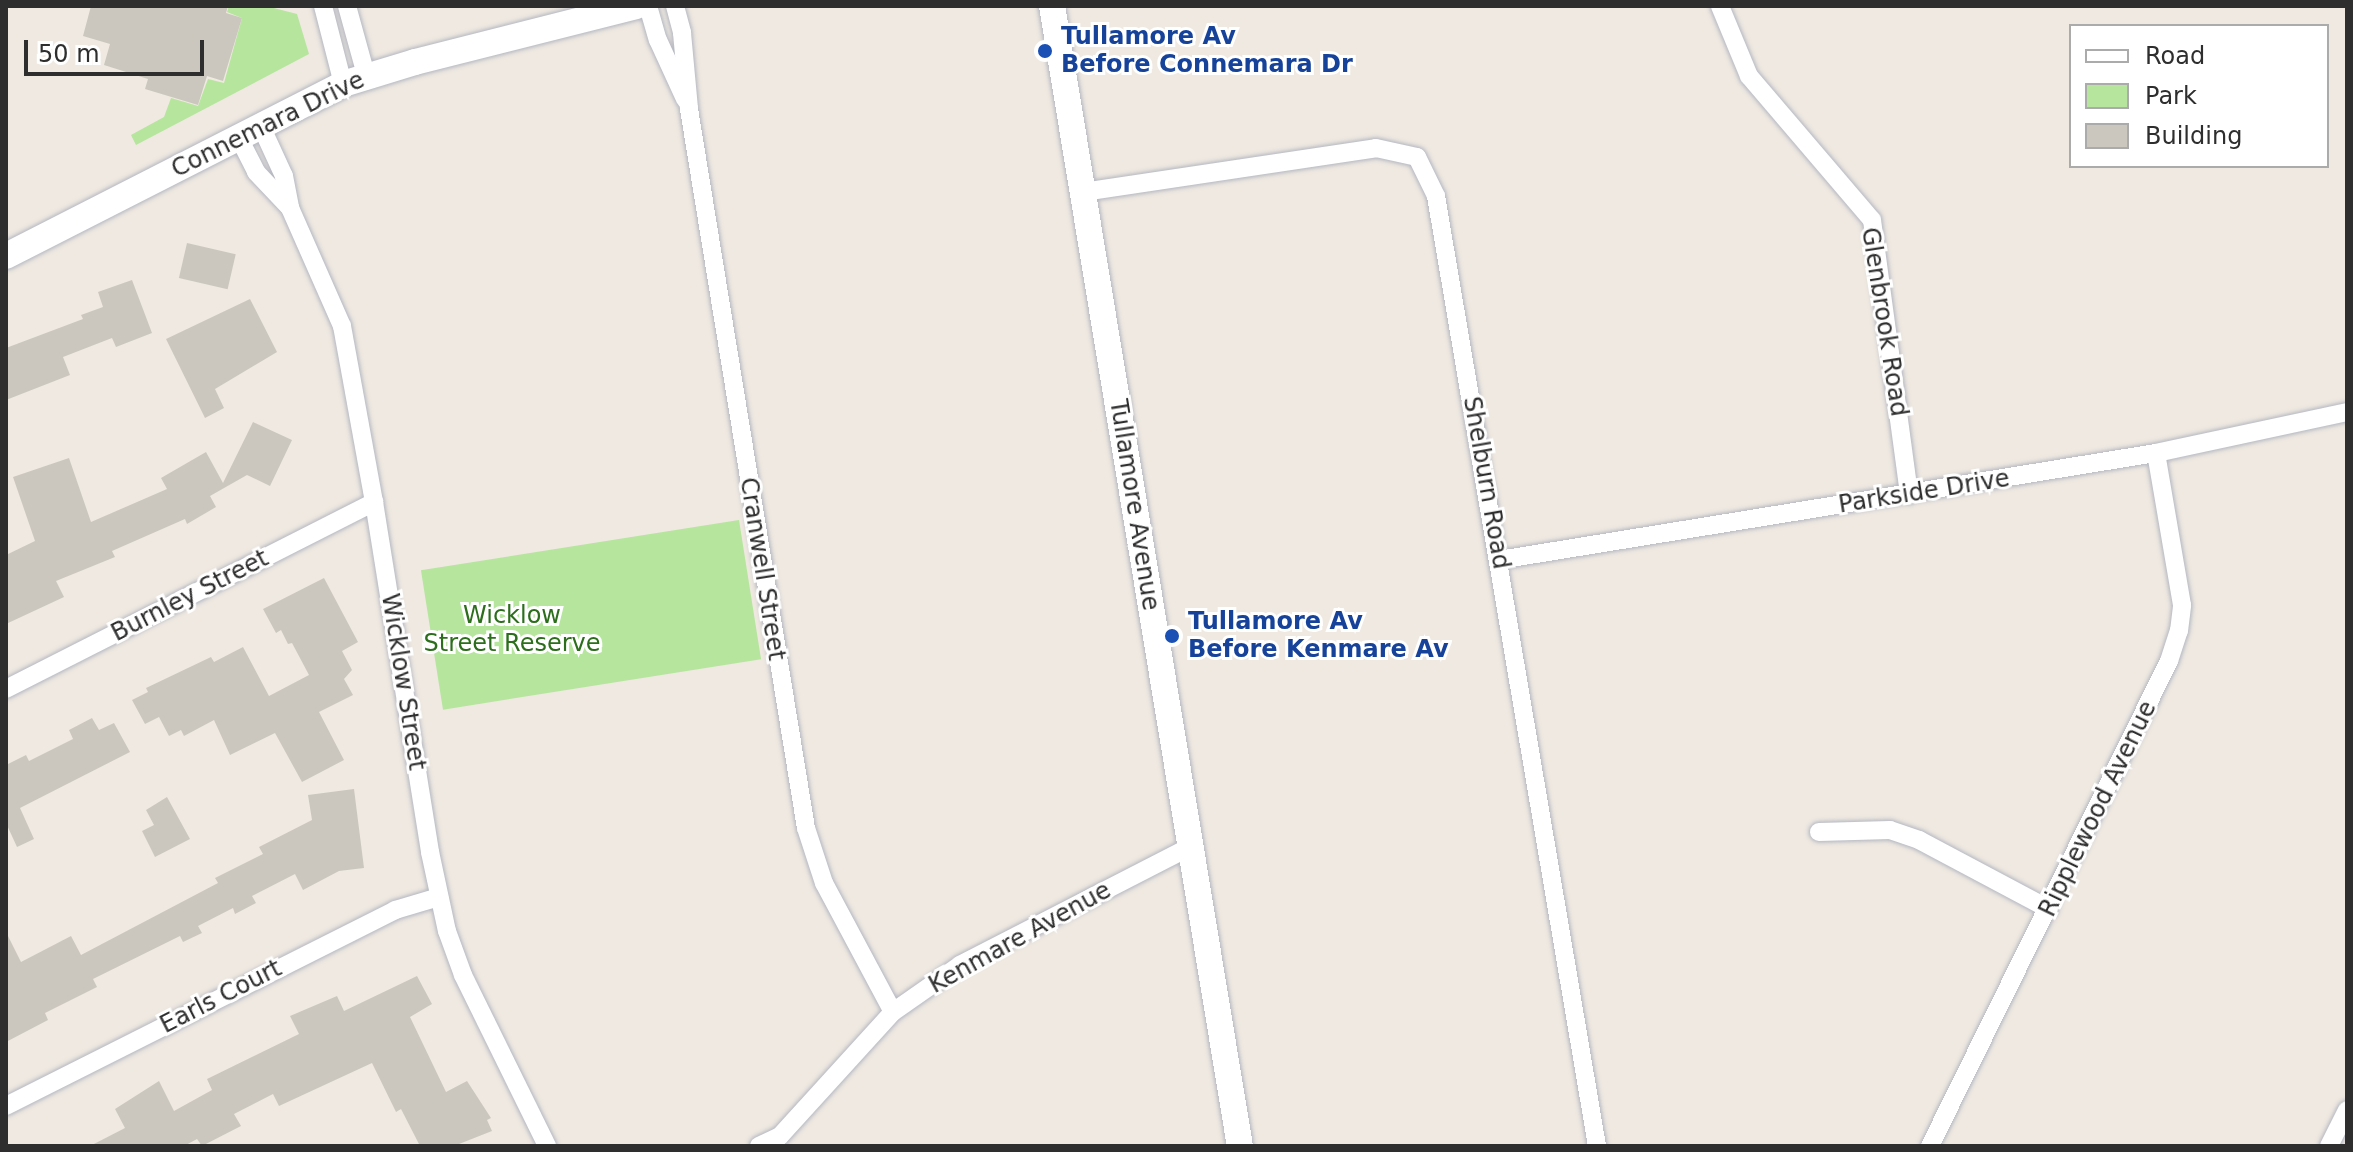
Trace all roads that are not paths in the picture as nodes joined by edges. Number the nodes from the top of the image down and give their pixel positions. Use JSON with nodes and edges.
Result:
{"nodes":[{"id":1,"x":323,"y":6,"type":"edge"},
{"id":2,"x":347,"y":6,"type":"edge"},
{"id":3,"x":636,"y":6,"type":"edge"},
{"id":4,"x":648,"y":6,"type":"edge"},
{"id":5,"x":675,"y":6,"type":"edge"},
{"id":6,"x":1052,"y":6,"type":"edge"},
{"id":7,"x":1720,"y":6,"type":"edge"},
{"id":8,"x":355,"y":80,"type":"junction"},
{"id":9,"x":689,"y":109,"type":"junction"},
{"id":10,"x":250,"y":132,"type":"junction"},
{"id":11,"x":1083,"y":192,"type":"junction"},
{"id":12,"x":6,"y":256,"type":"edge"},
{"id":13,"x":2347,"y":412,"type":"edge"},
{"id":14,"x":2156,"y":453,"type":"junction"},
{"id":15,"x":1909,"y":495,"type":"junction"},
{"id":16,"x":374,"y":502,"type":"junction"},
{"id":17,"x":1499,"y":560,"type":"junction"},
{"id":18,"x":6,"y":689,"type":"edge"},
{"id":19,"x":1819,"y":832,"type":"dead end"},
{"id":20,"x":1190,"y":847,"type":"junction"},
{"id":21,"x":439,"y":897,"type":"junction"},
{"id":22,"x":2049,"y":909,"type":"junction"},
{"id":23,"x":893,"y":1012,"type":"junction"},
{"id":24,"x":6,"y":1106,"type":"edge"},
{"id":25,"x":2347,"y":1110,"type":"edge"},
{"id":26,"x":782,"y":1141,"type":"edge"},
{"id":27,"x":547,"y":1146,"type":"edge"},
{"id":28,"x":759,"y":1146,"type":"edge"},
{"id":29,"x":1240,"y":1146,"type":"edge"},
{"id":30,"x":1597,"y":1146,"type":"edge"},
{"id":31,"x":1930,"y":1146,"type":"edge"},
{"id":32,"x":2329,"y":1146,"type":"edge"}],
"edges":[{"from":1,"to":8,"type":"street"},
{"from":2,"to":8,"type":"street"},
{"from":3,"to":8,"type":"street","name":"Connemara Drive"},
{"from":4,"to":9,"type":"street","name":"Cranwell Street"},
{"from":5,"to":9,"type":"street","name":"Cranwell Street"},
{"from":6,"to":11,"type":"street","name":"Tullamore Avenue"},
{"from":7,"to":15,"type":"street","name":"Glenbrook Road"},
{"from":8,"to":10,"type":"street","name":"Connemara Drive"},
{"from":9,"to":23,"type":"street","name":"Cranwell Street"},
{"from":10,"to":12,"type":"street","name":"Connemara Drive"},
{"from":10,"to":16,"type":"street","name":"Wicklow Street"},
{"from":11,"to":17,"type":"street","name":"Shelburn Road"},
{"from":11,"to":20,"type":"street","name":"Tullamore Avenue"},
{"from":13,"to":14,"type":"street","name":"Parkside Drive"},
{"from":14,"to":15,"type":"street","name":"Parkside Drive"},
{"from":14,"to":22,"type":"street","name":"Ripplewood Avenue"},
{"from":15,"to":17,"type":"street","name":"Parkside Drive"},
{"from":16,"to":18,"type":"street","name":"Burnley Street"},
{"from":16,"to":21,"type":"street","name":"Wicklow Street"},
{"from":17,"to":30,"type":"street","name":"Shelburn Road"},
{"from":19,"to":22,"type":"street"},
{"from":20,"to":23,"type":"street","name":"Kenmare Avenue"},
{"from":20,"to":29,"type":"street","name":"Tullamore Avenue"},
{"from":21,"to":24,"type":"street","name":"Earls Court"},
{"from":21,"to":27,"type":"street","name":"Wicklow Street"},
{"from":22,"to":31,"type":"street","name":"Ripplewood Avenue"},
{"from":23,"to":26,"type":"street","name":"Kenmare Avenue"},
{"from":25,"to":32,"type":"street"},
{"from":26,"to":28,"type":"street","name":"Kenmare Avenue"}]}
